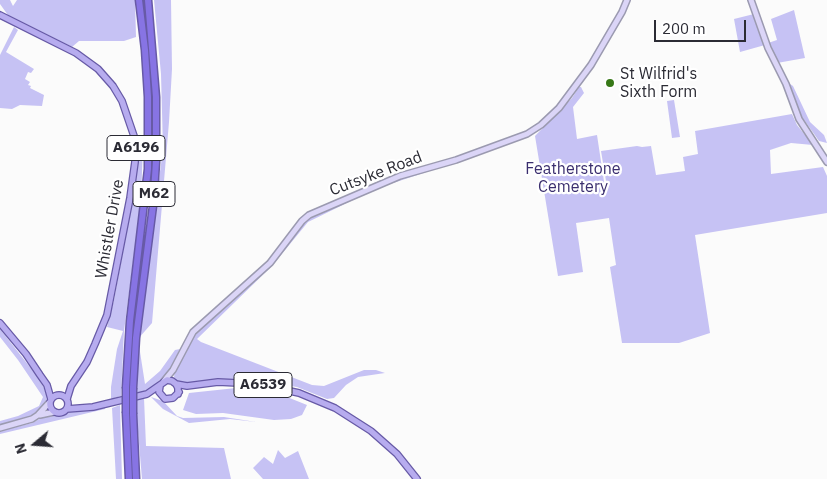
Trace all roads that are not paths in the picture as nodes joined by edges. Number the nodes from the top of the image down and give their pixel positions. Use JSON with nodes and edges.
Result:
{"nodes":[{"id":1,"x":139,"y":0,"type":"edge"},
{"id":2,"x":148,"y":0,"type":"edge"},
{"id":3,"x":627,"y":0,"type":"edge"},
{"id":4,"x":751,"y":0,"type":"edge"},
{"id":5,"x":0,"y":15,"type":"edge"},
{"id":6,"x":827,"y":162,"type":"edge"},
{"id":7,"x":0,"y":322,"type":"edge"},
{"id":8,"x":173,"y":370,"type":"junction"},
{"id":9,"x":176,"y":383,"type":"junction"},
{"id":10,"x":162,"y":384,"type":"junction"},
{"id":11,"x":47,"y":385,"type":"junction"},
{"id":12,"x":71,"y":386,"type":"junction"},
{"id":13,"x":187,"y":386,"type":"junction"},
{"id":14,"x":129,"y":388,"type":"junction"},
{"id":15,"x":59,"y":394,"type":"junction"},
{"id":16,"x":147,"y":394,"type":"junction"},
{"id":17,"x":178,"y":394,"type":"junction"},
{"id":18,"x":163,"y":398,"type":"junction"},
{"id":19,"x":67,"y":400,"type":"junction"},
{"id":20,"x":50,"y":401,"type":"junction"},
{"id":21,"x":83,"y":407,"type":"junction"},
{"id":22,"x":67,"y":409,"type":"junction"},
{"id":23,"x":54,"y":412,"type":"junction"},
{"id":24,"x":129,"y":414,"type":"junction"},
{"id":25,"x":38,"y":415,"type":"junction"},
{"id":26,"x":0,"y":428,"type":"edge"},
{"id":27,"x":129,"y":479,"type":"edge"},
{"id":28,"x":136,"y":479,"type":"edge"},
{"id":29,"x":417,"y":479,"type":"edge"}],
"edges":[{"from":1,"to":14,"type":"highway","number":"M62"},
{"from":2,"to":14,"type":"highway","number":"M62"},
{"from":3,"to":8,"type":"main road","name":"Cutsyke Road"},
{"from":4,"to":6,"type":"main road"},
{"from":5,"to":12,"type":"main road","name":"Whistler Drive","number":"A6196"},
{"from":7,"to":11,"type":"main road"},
{"from":8,"to":9,"type":"main road"},
{"from":8,"to":10,"type":"main road","name":"Cutsyke Road"},
{"from":9,"to":10,"type":"main road"},
{"from":9,"to":13,"type":"main road","number":"A6539"},
{"from":9,"to":17,"type":"main road"},
{"from":10,"to":16,"type":"main road","name":"Cutsyke Road"},
{"from":10,"to":18,"type":"main road"},
{"from":11,"to":15,"type":"main road"},
{"from":11,"to":20,"type":"main road"},
{"from":12,"to":15,"type":"main road","name":"Whistler Drive","number":"A6196"},
{"from":12,"to":19,"type":"main road","name":"Whistler Drive","number":"A6196"},
{"from":13,"to":17,"type":"main road"},
{"from":13,"to":29,"type":"main road","number":"A6539"},
{"from":14,"to":24,"type":"highway","number":"M62","bridge":true},
{"from":15,"to":19,"type":"main road"},
{"from":15,"to":20,"type":"main road"},
{"from":16,"to":18,"type":"main road","name":"Cutsyke Road"},
{"from":16,"to":21,"type":"main road","name":"Cutsyke Road"},
{"from":17,"to":18,"type":"main road"},
{"from":19,"to":21,"type":"main road"},
{"from":19,"to":22,"type":"main road"},
{"from":20,"to":23,"type":"main road"},
{"from":20,"to":25,"type":"main road"},
{"from":21,"to":22,"type":"main road","name":"Cutsyke Road"},
{"from":22,"to":23,"type":"main road"},
{"from":23,"to":25,"type":"main road"},
{"from":24,"to":27,"type":"highway","number":"M62"},
{"from":24,"to":28,"type":"highway","number":"M62"},
{"from":25,"to":26,"type":"main road"}]}
